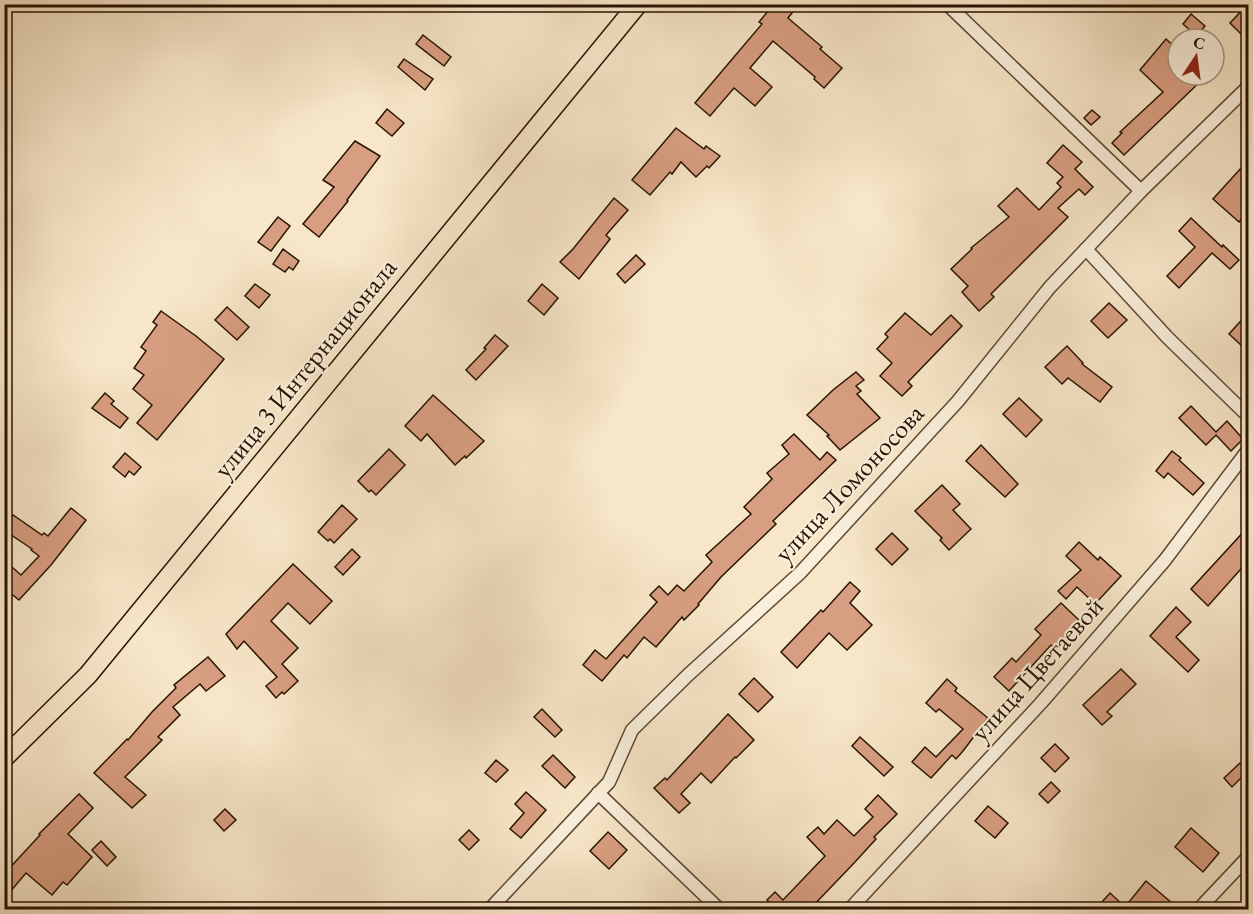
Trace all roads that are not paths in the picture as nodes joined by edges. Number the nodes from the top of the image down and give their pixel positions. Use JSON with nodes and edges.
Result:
{"nodes":[{"id":1,"x":638,"y":4,"type":"edge"},
{"id":2,"x":947,"y":4,"type":"edge"},
{"id":3,"x":1248,"y":87,"type":"edge"},
{"id":4,"x":1141,"y":191,"type":"junction"},
{"id":5,"x":1086,"y":249,"type":"junction"},
{"id":6,"x":1248,"y":417,"type":"edge"},
{"id":7,"x":1248,"y":450,"type":"edge"},
{"id":8,"x":4,"y":758,"type":"edge"},
{"id":9,"x":598,"y":794,"type":"junction"},
{"id":10,"x":1248,"y":857,"type":"edge"},
{"id":11,"x":489,"y":909,"type":"edge"},
{"id":12,"x":720,"y":909,"type":"edge"},
{"id":13,"x":849,"y":909,"type":"edge"},
{"id":14,"x":1198,"y":909,"type":"edge"}],
"edges":[{"from":1,"to":8,"type":"main road","name":"улица 3 Интернационала"},
{"from":2,"to":4,"type":"street"},
{"from":3,"to":4,"type":"street","name":"улица Ломоносова"},
{"from":4,"to":5,"type":"street","name":"улица Ломоносова"},
{"from":5,"to":6,"type":"street"},
{"from":5,"to":9,"type":"street","name":"улица Ломоносова"},
{"from":7,"to":13,"type":"street","name":"улица Цветаевой"},
{"from":9,"to":11,"type":"street","name":"улица Ломоносова"},
{"from":9,"to":12,"type":"street"},
{"from":10,"to":14,"type":"street"}]}
